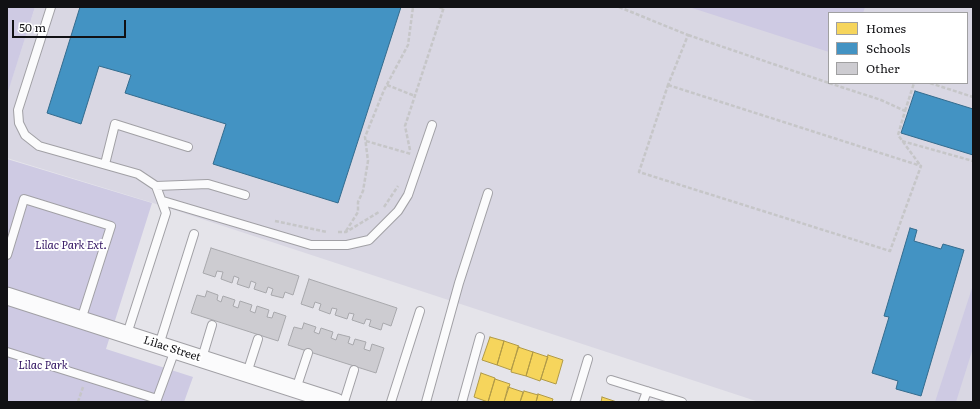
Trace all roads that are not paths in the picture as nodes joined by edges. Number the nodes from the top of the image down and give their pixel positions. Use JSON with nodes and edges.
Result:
{"nodes":[{"id":1,"x":51,"y":7,"type":"edge"},
{"id":2,"x":432,"y":125,"type":"dead end"},
{"id":3,"x":188,"y":146,"type":"dead end"},
{"id":4,"x":105,"y":164,"type":"junction"},
{"id":5,"x":156,"y":186,"type":"junction"},
{"id":6,"x":488,"y":193,"type":"dead end"},
{"id":7,"x":245,"y":195,"type":"dead end"},
{"id":8,"x":163,"y":201,"type":"junction"},
{"id":9,"x":194,"y":234,"type":"dead end"},
{"id":10,"x":7,"y":255,"type":"edge"},
{"id":11,"x":7,"y":296,"type":"edge"},
{"id":12,"x":420,"y":311,"type":"dead end"},
{"id":13,"x":81,"y":320,"type":"junction"},
{"id":14,"x":212,"y":325,"type":"dead end"},
{"id":15,"x":127,"y":334,"type":"junction"},
{"id":16,"x":480,"y":337,"type":"dead end"},
{"id":17,"x":258,"y":339,"type":"dead end"},
{"id":18,"x":167,"y":347,"type":"junction"},
{"id":19,"x":7,"y":352,"type":"edge"},
{"id":20,"x":308,"y":354,"type":"dead end"},
{"id":21,"x":202,"y":358,"type":"junction"},
{"id":22,"x":588,"y":359,"type":"dead end"},
{"id":23,"x":354,"y":370,"type":"dead end"},
{"id":24,"x":247,"y":373,"type":"junction"},
{"id":25,"x":611,"y":380,"type":"dead end"},
{"id":26,"x":296,"y":389,"type":"junction"},
{"id":27,"x":647,"y":391,"type":"junction"},
{"id":28,"x":336,"y":402,"type":"edge"},
{"id":29,"x":344,"y":402,"type":"edge"},
{"id":30,"x":391,"y":402,"type":"edge"},
{"id":31,"x":426,"y":402,"type":"edge"},
{"id":32,"x":462,"y":402,"type":"edge"},
{"id":33,"x":574,"y":402,"type":"edge"},
{"id":34,"x":643,"y":402,"type":"edge"},
{"id":35,"x":682,"y":402,"type":"edge"}],
"edges":[{"from":1,"to":4,"type":"lane"},
{"from":2,"to":8,"type":"lane"},
{"from":3,"to":4,"type":"lane"},
{"from":4,"to":5,"type":"lane"},
{"from":5,"to":7,"type":"lane"},
{"from":5,"to":8,"type":"lane"},
{"from":6,"to":31,"type":"lane"},
{"from":8,"to":15,"type":"lane"},
{"from":9,"to":18,"type":"lane"},
{"from":10,"to":13,"type":"lane"},
{"from":11,"to":13,"type":"street","name":"Lilac Street"},
{"from":12,"to":30,"type":"lane"},
{"from":13,"to":15,"type":"street","name":"Lilac Street"},
{"from":14,"to":21,"type":"lane"},
{"from":15,"to":18,"type":"street","name":"Lilac Street"},
{"from":16,"to":32,"type":"lane"},
{"from":17,"to":24,"type":"lane"},
{"from":18,"to":19,"type":"lane"},
{"from":18,"to":21,"type":"street","name":"Lilac Street"},
{"from":20,"to":26,"type":"lane"},
{"from":21,"to":24,"type":"street","name":"Lilac Street"},
{"from":22,"to":33,"type":"lane"},
{"from":23,"to":29,"type":"lane"},
{"from":24,"to":26,"type":"street","name":"Lilac Street"},
{"from":25,"to":27,"type":"lane"},
{"from":26,"to":28,"type":"street","name":"Lilac Street"},
{"from":27,"to":34,"type":"lane"},
{"from":27,"to":35,"type":"lane"}]}
